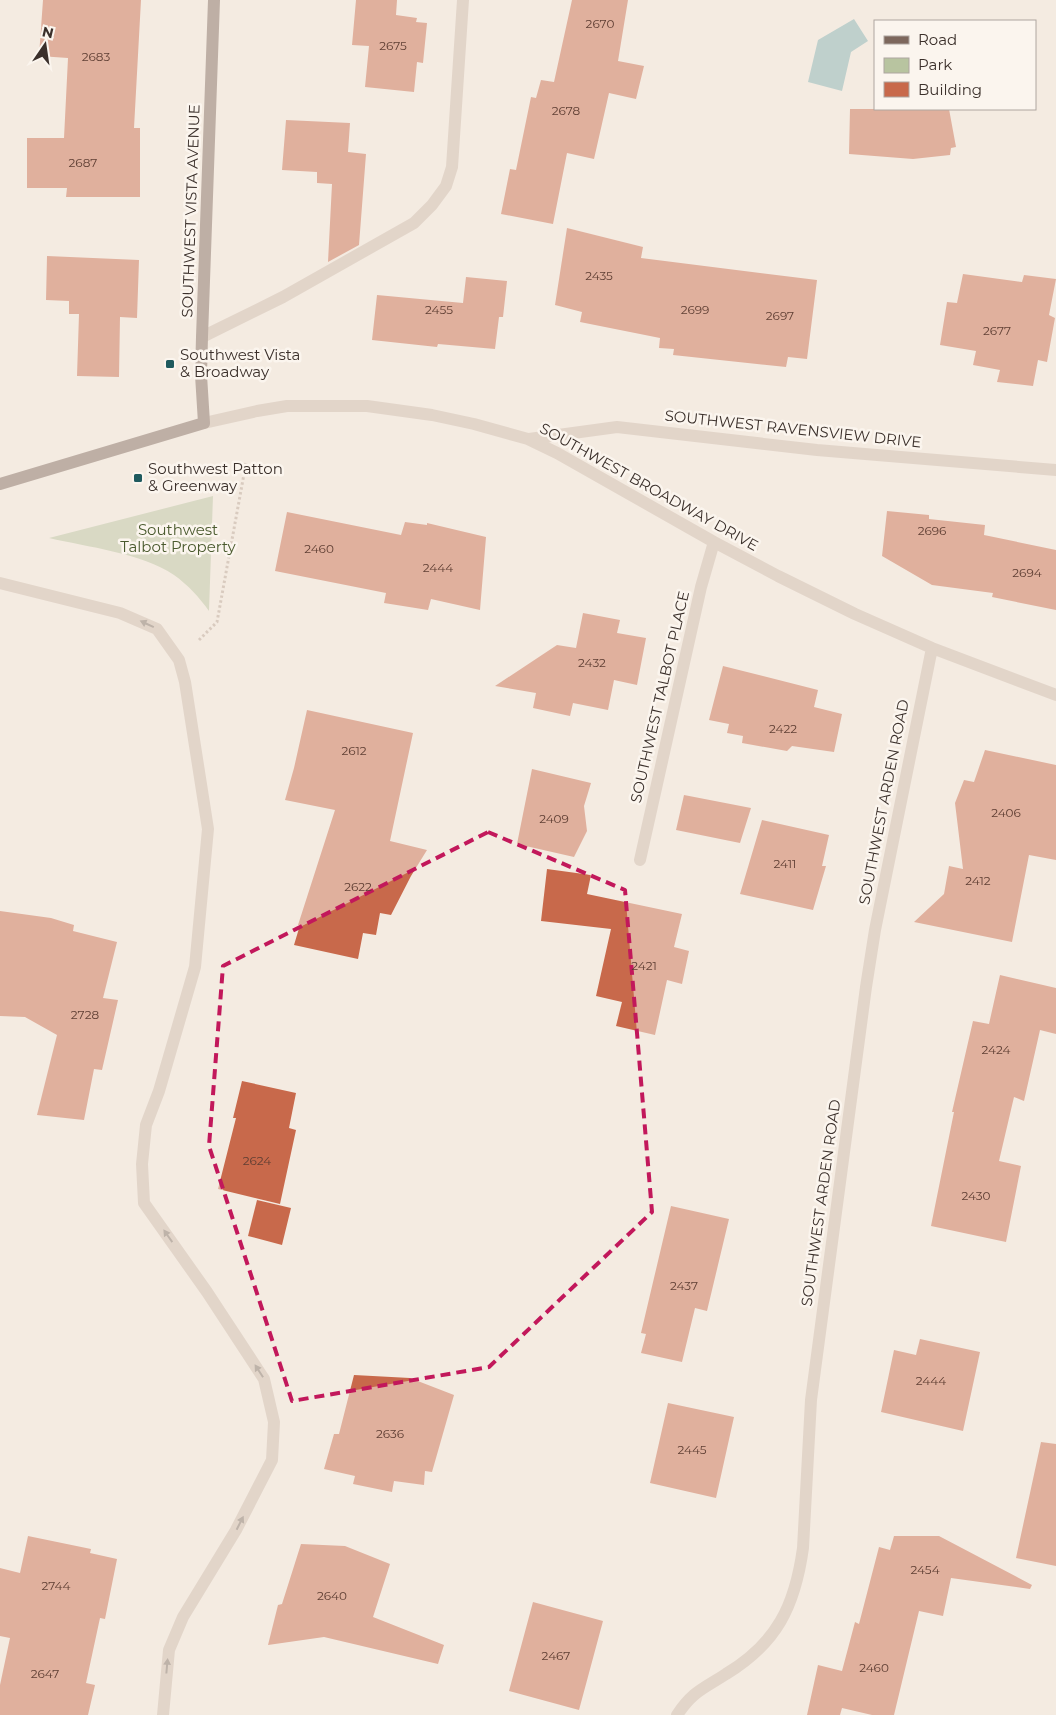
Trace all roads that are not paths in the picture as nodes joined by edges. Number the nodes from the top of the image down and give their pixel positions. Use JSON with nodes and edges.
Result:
{"nodes":[{"id":1,"x":214,"y":0,"type":"edge"},
{"id":2,"x":463,"y":0,"type":"edge"},
{"id":3,"x":202,"y":337,"type":"junction"},
{"id":4,"x":204,"y":423,"type":"junction"},
{"id":5,"x":528,"y":439,"type":"junction"},
{"id":6,"x":1056,"y":470,"type":"edge"},
{"id":7,"x":0,"y":484,"type":"edge"},
{"id":8,"x":714,"y":542,"type":"junction"},
{"id":9,"x":0,"y":583,"type":"edge"},
{"id":10,"x":932,"y":648,"type":"junction"},
{"id":11,"x":1056,"y":695,"type":"edge"},
{"id":12,"x":640,"y":860,"type":"dead end"},
{"id":13,"x":163,"y":1715,"type":"edge"},
{"id":14,"x":677,"y":1715,"type":"edge"}],
"edges":[{"from":1,"to":3,"type":"main road","name":"SOUTHWEST VISTA AVENUE"},
{"from":2,"to":3,"type":"street"},
{"from":3,"to":4,"type":"main road","name":"SOUTHWEST VISTA AVENUE"},
{"from":4,"to":5,"type":"street","name":"SOUTHWEST BROADWAY DRIVE"},
{"from":4,"to":7,"type":"main road"},
{"from":5,"to":6,"type":"street","name":"SOUTHWEST RAVENSVIEW DRIVE"},
{"from":5,"to":8,"type":"street","name":"SOUTHWEST BROADWAY DRIVE"},
{"from":8,"to":10,"type":"street","name":"SOUTHWEST BROADWAY DRIVE"},
{"from":8,"to":12,"type":"street","name":"SOUTHWEST TALBOT PLACE"},
{"from":13,"to":9,"type":"street","one_way":true},
{"from":10,"to":11,"type":"street","name":"SOUTHWEST BROADWAY DRIVE"},
{"from":10,"to":14,"type":"street","name":"SOUTHWEST ARDEN ROAD"}]}
